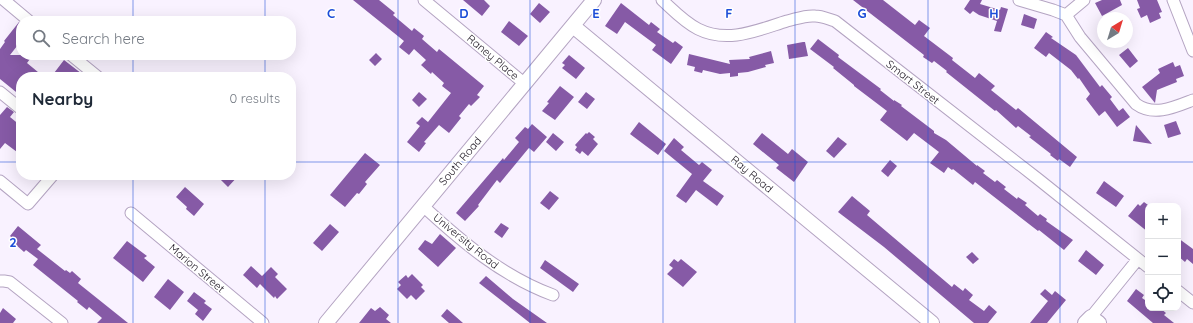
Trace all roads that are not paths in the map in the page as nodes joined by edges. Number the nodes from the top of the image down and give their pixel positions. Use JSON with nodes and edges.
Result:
{"nodes":[{"id":1,"x":4,"y":0,"type":"edge"},
{"id":2,"x":424,"y":0,"type":"edge"},
{"id":3,"x":594,"y":0,"type":"edge"},
{"id":4,"x":662,"y":0,"type":"edge"},
{"id":5,"x":1019,"y":0,"type":"edge"},
{"id":6,"x":1084,"y":0,"type":"edge"},
{"id":7,"x":1173,"y":0,"type":"edge"},
{"id":8,"x":1066,"y":15,"type":"junction"},
{"id":9,"x":23,"y":16,"type":"edge"},
{"id":10,"x":573,"y":26,"type":"junction"},
{"id":11,"x":1193,"y":51,"type":"edge"},
{"id":12,"x":77,"y":60,"type":"edge"},
{"id":13,"x":92,"y":72,"type":"edge"},
{"id":14,"x":524,"y":84,"type":"junction"},
{"id":15,"x":0,"y":92,"type":"edge"},
{"id":16,"x":1193,"y":100,"type":"edge"},
{"id":17,"x":16,"y":105,"type":"edge"},
{"id":18,"x":49,"y":180,"type":"edge"},
{"id":19,"x":0,"y":181,"type":"edge"},
{"id":20,"x":423,"y":206,"type":"junction"},
{"id":21,"x":131,"y":213,"type":"dead end"},
{"id":22,"x":1138,"y":259,"type":"junction"},
{"id":23,"x":1145,"y":265,"type":"edge"},
{"id":24,"x":0,"y":281,"type":"edge"},
{"id":25,"x":1181,"y":293,"type":"edge"},
{"id":26,"x":553,"y":295,"type":"dead end"},
{"id":27,"x":1193,"y":303,"type":"edge"},
{"id":28,"x":1092,"y":321,"type":"edge"},
{"id":29,"x":62,"y":323,"type":"edge"},
{"id":30,"x":263,"y":323,"type":"edge"},
{"id":31,"x":326,"y":323,"type":"edge"},
{"id":32,"x":932,"y":323,"type":"edge"}],
"edges":[{"from":1,"to":9,"type":"street"},
{"from":2,"to":14,"type":"street","name":"Raney Place"},
{"from":3,"to":10,"type":"street","name":"South Road"},
{"from":4,"to":22,"type":"street","name":"Smart Street"},
{"from":5,"to":8,"type":"street"},
{"from":6,"to":8,"type":"street"},
{"from":7,"to":11,"type":"street"},
{"from":8,"to":16,"type":"street"},
{"from":10,"to":14,"type":"street","name":"South Road"},
{"from":10,"to":32,"type":"street","name":"Ray Road"},
{"from":12,"to":13,"type":"street"},
{"from":14,"to":20,"type":"street","name":"South Road"},
{"from":15,"to":17,"type":"street"},
{"from":18,"to":19,"type":"street"},
{"from":20,"to":26,"type":"street","name":"University Road"},
{"from":20,"to":31,"type":"street","name":"South Road"},
{"from":21,"to":30,"type":"street","name":"Marion Street"},
{"from":22,"to":23,"type":"street","name":"Smart Street"},
{"from":22,"to":28,"type":"street"},
{"from":24,"to":29,"type":"street"},
{"from":25,"to":27,"type":"street"}]}
